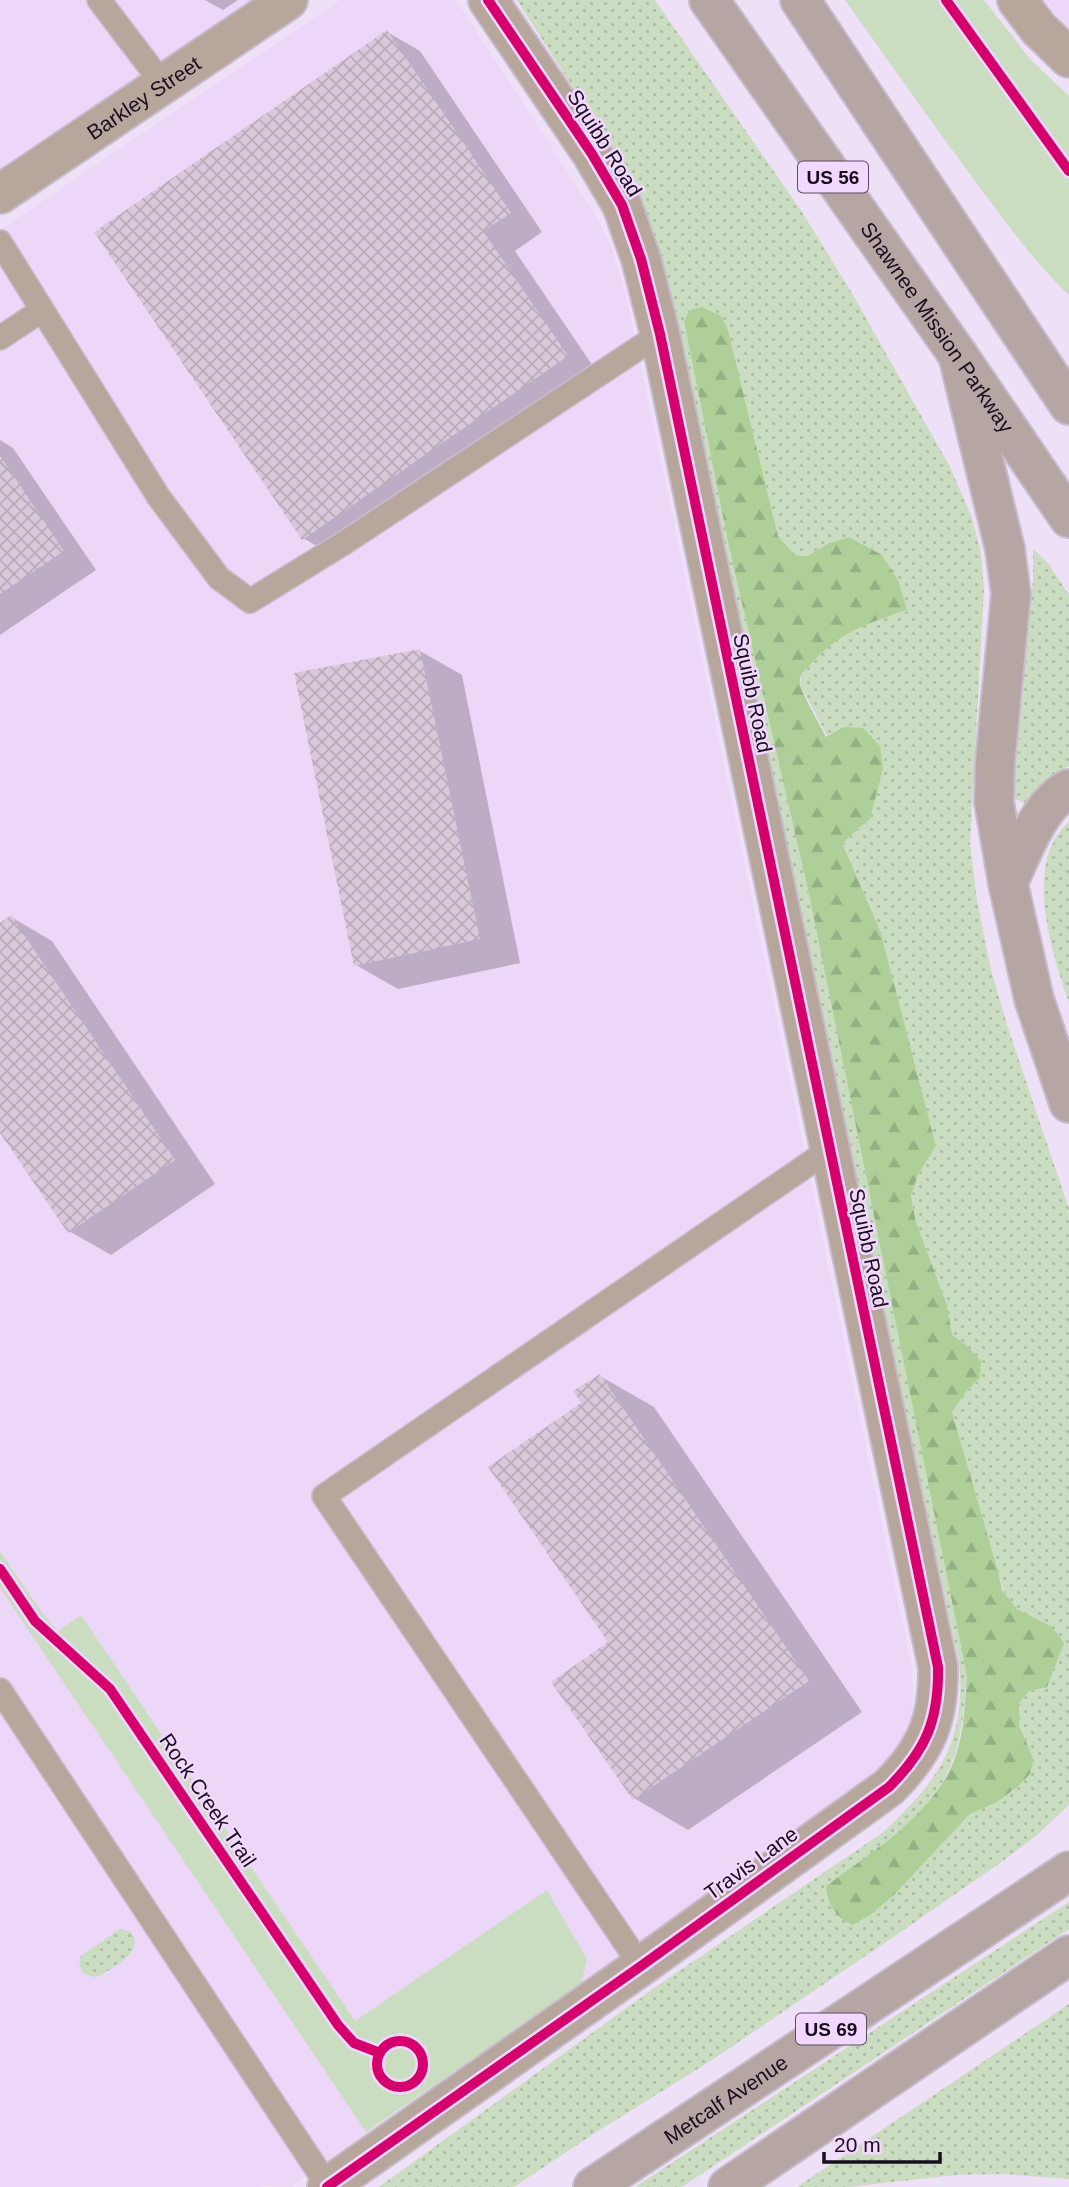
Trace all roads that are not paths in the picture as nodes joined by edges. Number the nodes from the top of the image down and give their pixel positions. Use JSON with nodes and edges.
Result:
{"nodes":[{"id":1,"x":99,"y":0,"type":"edge"},
{"id":2,"x":288,"y":0,"type":"edge"},
{"id":3,"x":488,"y":0,"type":"edge"},
{"id":4,"x":709,"y":0,"type":"edge"},
{"id":5,"x":800,"y":0,"type":"edge"},
{"id":6,"x":1017,"y":0,"type":"edge"},
{"id":7,"x":1069,"y":58,"type":"edge"},
{"id":8,"x":163,"y":84,"type":"junction"},
{"id":9,"x":0,"y":194,"type":"edge"},
{"id":10,"x":0,"y":242,"type":"edge"},
{"id":11,"x":42,"y":310,"type":"junction"},
{"id":12,"x":1010,"y":316,"type":"junction"},
{"id":13,"x":660,"y":334,"type":"junction"},
{"id":14,"x":0,"y":338,"type":"edge"},
{"id":15,"x":1069,"y":352,"type":"edge"},
{"id":16,"x":958,"y":355,"type":"junction"},
{"id":17,"x":1069,"y":405,"type":"edge"},
{"id":18,"x":1069,"y":518,"type":"edge"},
{"id":19,"x":1069,"y":789,"type":"edge"},
{"id":20,"x":1008,"y":883,"type":"junction"},
{"id":21,"x":1069,"y":1103,"type":"edge"},
{"id":22,"x":829,"y":1150,"type":"junction"},
{"id":23,"x":888,"y":1431,"type":"joint"},
{"id":24,"x":0,"y":1690,"type":"edge"},
{"id":25,"x":1069,"y":1871,"type":"edge"},
{"id":26,"x":1069,"y":1955,"type":"edge"},
{"id":27,"x":641,"y":1966,"type":"junction"},
{"id":28,"x":328,"y":2187,"type":"edge"},
{"id":29,"x":593,"y":2187,"type":"edge"},
{"id":30,"x":728,"y":2187,"type":"edge"}],
"edges":[{"from":1,"to":8,"type":"lane"},
{"from":2,"to":8,"type":"street","name":"Barkley Street"},
{"from":3,"to":13,"type":"street","name":"Squibb Road"},
{"from":4,"to":16,"type":"highway","name":"Shawnee Mission Parkway","number":"US 56"},
{"from":5,"to":12,"type":"highway"},
{"from":6,"to":7,"type":"street"},
{"from":8,"to":9,"type":"street","name":"Barkley Street"},
{"from":10,"to":11,"type":"lane"},
{"from":11,"to":13,"type":"lane"},
{"from":11,"to":14,"type":"lane"},
{"from":12,"to":15,"type":"highway"},
{"from":12,"to":17,"type":"highway"},
{"from":13,"to":22,"type":"street","name":"Squibb Road"},
{"from":16,"to":18,"type":"highway","name":"Shawnee Mission Parkway","number":"US 56"},
{"from":16,"to":20,"type":"highway"},
{"from":19,"to":20,"type":"highway"},
{"from":20,"to":21,"type":"highway"},
{"from":22,"to":23,"type":"street","name":"Squibb Road"},
{"from":22,"to":27,"type":"lane"},
{"from":23,"to":27,"type":"street","name":"Travis Lane"},
{"from":24,"to":28,"type":"lane"},
{"from":25,"to":29,"type":"highway","name":"Metcalf Avenue","number":"US 69"},
{"from":26,"to":30,"type":"highway"},
{"from":27,"to":28,"type":"street","name":"Travis Lane"}]}
